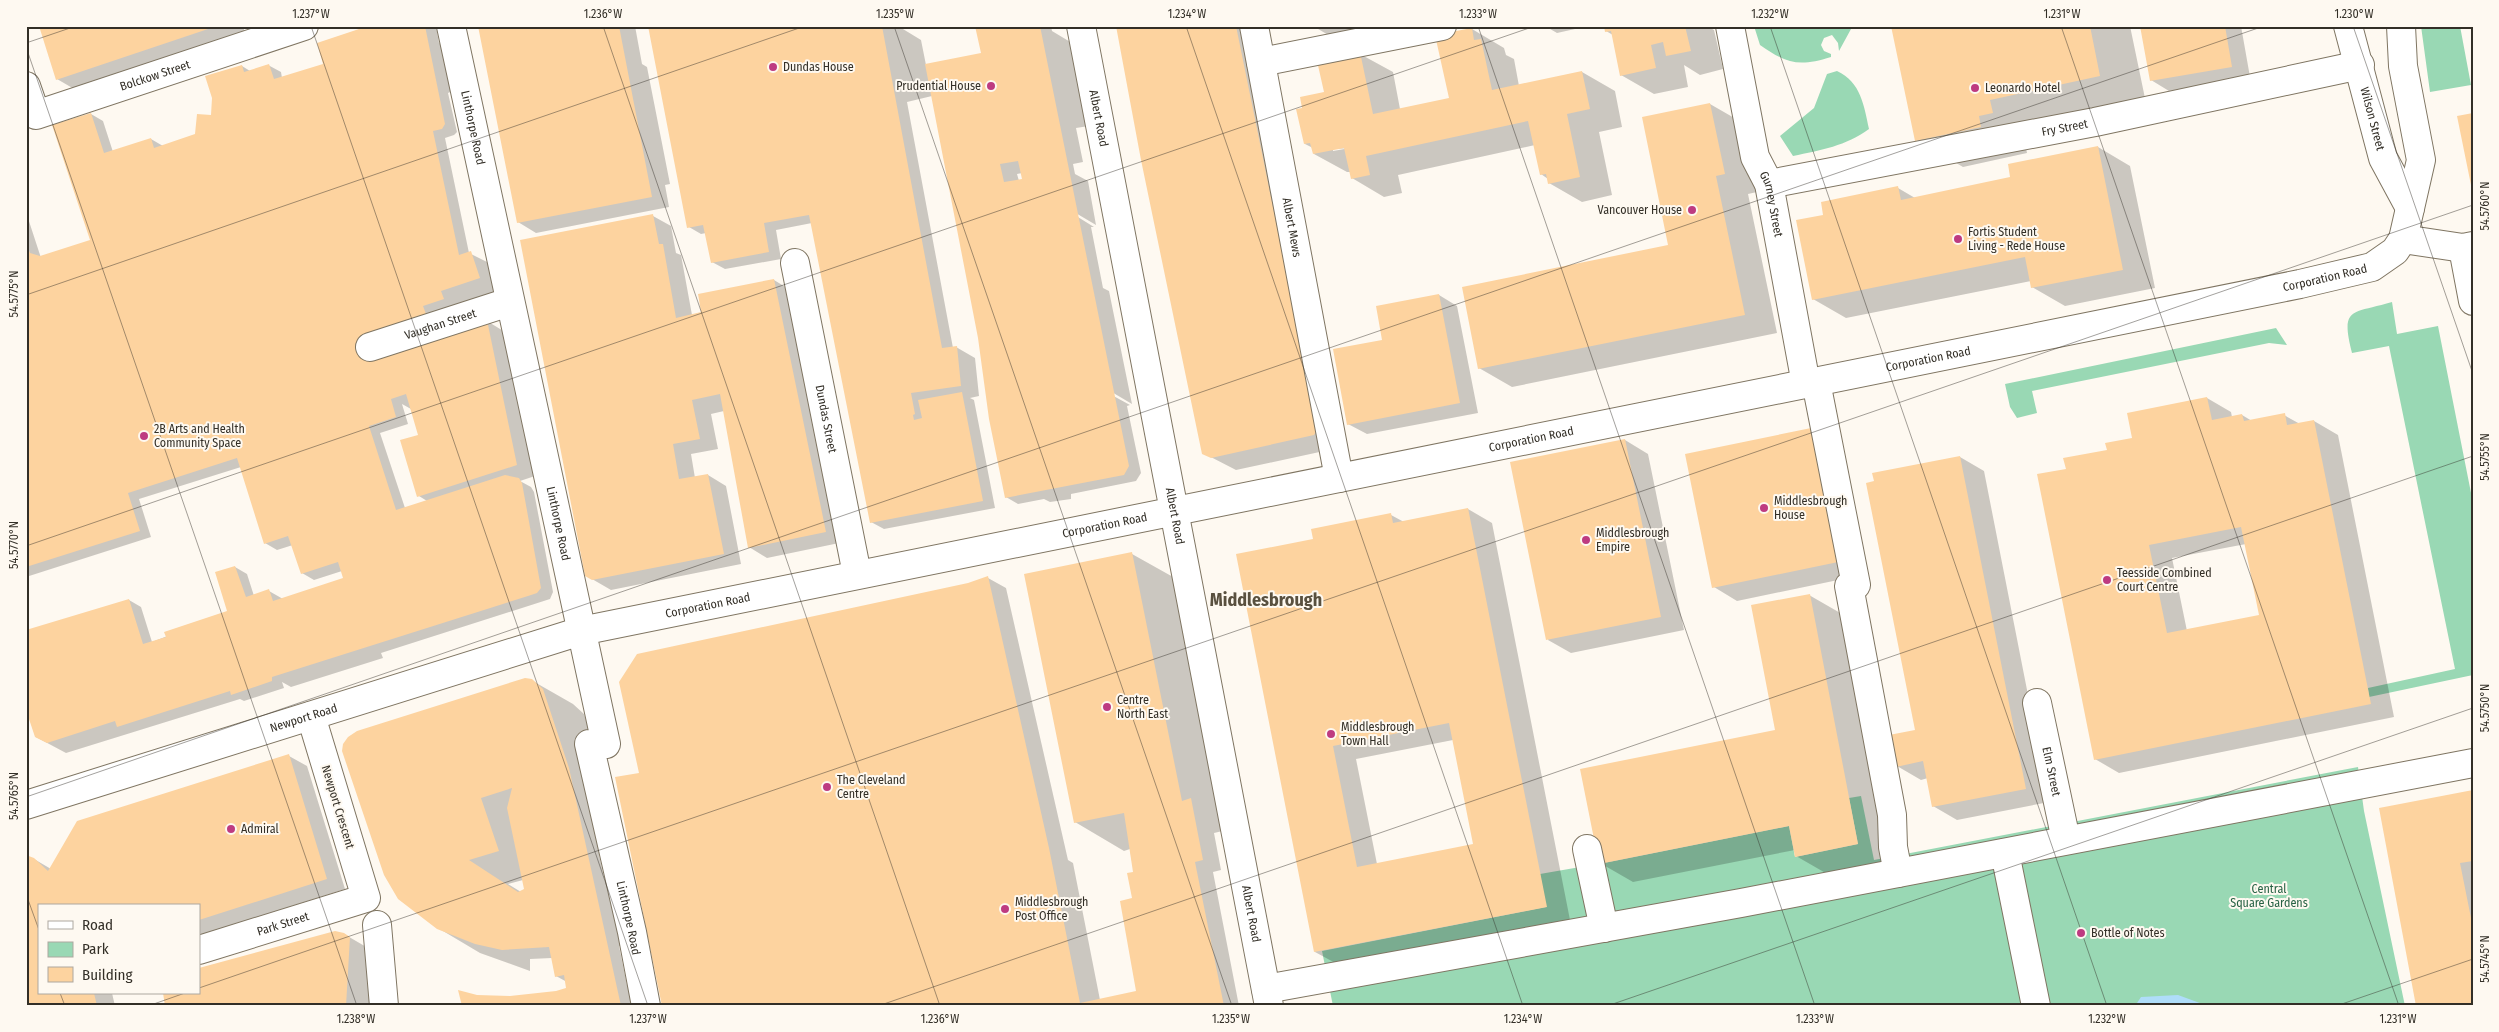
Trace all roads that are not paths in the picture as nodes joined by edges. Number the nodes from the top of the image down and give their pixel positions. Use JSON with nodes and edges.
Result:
{"nodes":[{"id":1,"x":304,"y":26,"type":"edge"},
{"id":2,"x":451,"y":26,"type":"edge"},
{"id":3,"x":1081,"y":26,"type":"edge"},
{"id":4,"x":1254,"y":26,"type":"edge"},
{"id":5,"x":1442,"y":26,"type":"edge"},
{"id":6,"x":1730,"y":26,"type":"edge"},
{"id":7,"x":2348,"y":26,"type":"edge"},
{"id":8,"x":2401,"y":26,"type":"edge"},
{"id":9,"x":1261,"y":62,"type":"junction"},
{"id":10,"x":2360,"y":65,"type":"junction"},
{"id":11,"x":26,"y":86,"type":"edge"},
{"id":12,"x":1769,"y":184,"type":"junction"},
{"id":13,"x":2410,"y":208,"type":"junction"},
{"id":14,"x":2403,"y":239,"type":"junction"},
{"id":15,"x":2468,"y":247,"type":"edge"},
{"id":16,"x":795,"y":263,"type":"dead end"},
{"id":17,"x":2473,"y":301,"type":"edge"},
{"id":18,"x":509,"y":302,"type":"junction"},
{"id":19,"x":370,"y":347,"type":"dead end"},
{"id":20,"x":1811,"y":383,"type":"junction"},
{"id":21,"x":1339,"y":478,"type":"junction"},
{"id":22,"x":1175,"y":512,"type":"junction"},
{"id":23,"x":857,"y":574,"type":"junction"},
{"id":24,"x":581,"y":631,"type":"junction"},
{"id":25,"x":2037,"y":704,"type":"dead end"},
{"id":26,"x":311,"y":716,"type":"junction"},
{"id":27,"x":2473,"y":763,"type":"edge"},
{"id":28,"x":27,"y":802,"type":"edge"},
{"id":29,"x":2066,"y":840,"type":"junction"},
{"id":30,"x":1587,"y":850,"type":"dead end"},
{"id":31,"x":2004,"y":853,"type":"junction"},
{"id":32,"x":1898,"y":873,"type":"junction"},
{"id":33,"x":366,"y":898,"type":"joint"},
{"id":34,"x":377,"y":925,"type":"dead end"},
{"id":35,"x":1604,"y":928,"type":"junction"},
{"id":36,"x":200,"y":950,"type":"edge"},
{"id":37,"x":1267,"y":997,"type":"edge"},
{"id":38,"x":384,"y":1006,"type":"edge"},
{"id":39,"x":646,"y":1006,"type":"edge"},
{"id":40,"x":2036,"y":1006,"type":"edge"}],
"edges":[{"from":1,"to":11,"type":"street","name":"Bolckow Street"},
{"from":2,"to":18,"type":"street","name":"Linthorpe Road"},
{"from":3,"to":22,"type":"street","name":"Albert Road"},
{"from":4,"to":9,"type":"street","name":"Albert Mews"},
{"from":5,"to":9,"type":"street"},
{"from":6,"to":12,"type":"street","name":"Gurney Street"},
{"from":7,"to":10,"type":"street","name":"Wilson Street"},
{"from":8,"to":13,"type":"street"},
{"from":9,"to":21,"type":"street","name":"Albert Mews"},
{"from":10,"to":12,"type":"street","name":"Fry Street"},
{"from":10,"to":13,"type":"street","name":"Wilson Street"},
{"from":12,"to":20,"type":"street","name":"Gurney Street"},
{"from":13,"to":14,"type":"street"},
{"from":14,"to":15,"type":"street"},
{"from":14,"to":20,"type":"street","name":"Corporation Road"},
{"from":15,"to":17,"type":"street"},
{"from":16,"to":23,"type":"street","name":"Dundas Street"},
{"from":18,"to":19,"type":"street","name":"Vaughan Street"},
{"from":18,"to":24,"type":"street","name":"Linthorpe Road"},
{"from":20,"to":21,"type":"street","name":"Corporation Road"},
{"from":20,"to":32,"type":"street","name":"Gurney Street"},
{"from":21,"to":22,"type":"street","name":"Corporation Road"},
{"from":22,"to":23,"type":"street","name":"Corporation Road"},
{"from":22,"to":37,"type":"street","name":"Albert Road"},
{"from":23,"to":24,"type":"street","name":"Corporation Road"},
{"from":24,"to":26,"type":"street","name":"Newport Road"},
{"from":24,"to":39,"type":"street","name":"Linthorpe Road"},
{"from":25,"to":29,"type":"street","name":"Elm Street"},
{"from":26,"to":28,"type":"street","name":"Newport Road"},
{"from":26,"to":33,"type":"street","name":"Newport Crescent"},
{"from":27,"to":29,"type":"street"},
{"from":29,"to":31,"type":"street"},
{"from":30,"to":35,"type":"street"},
{"from":31,"to":32,"type":"street"},
{"from":31,"to":40,"type":"street"},
{"from":32,"to":35,"type":"street"},
{"from":33,"to":36,"type":"street","name":"Park Street"},
{"from":34,"to":38,"type":"street"},
{"from":35,"to":37,"type":"street"}]}
